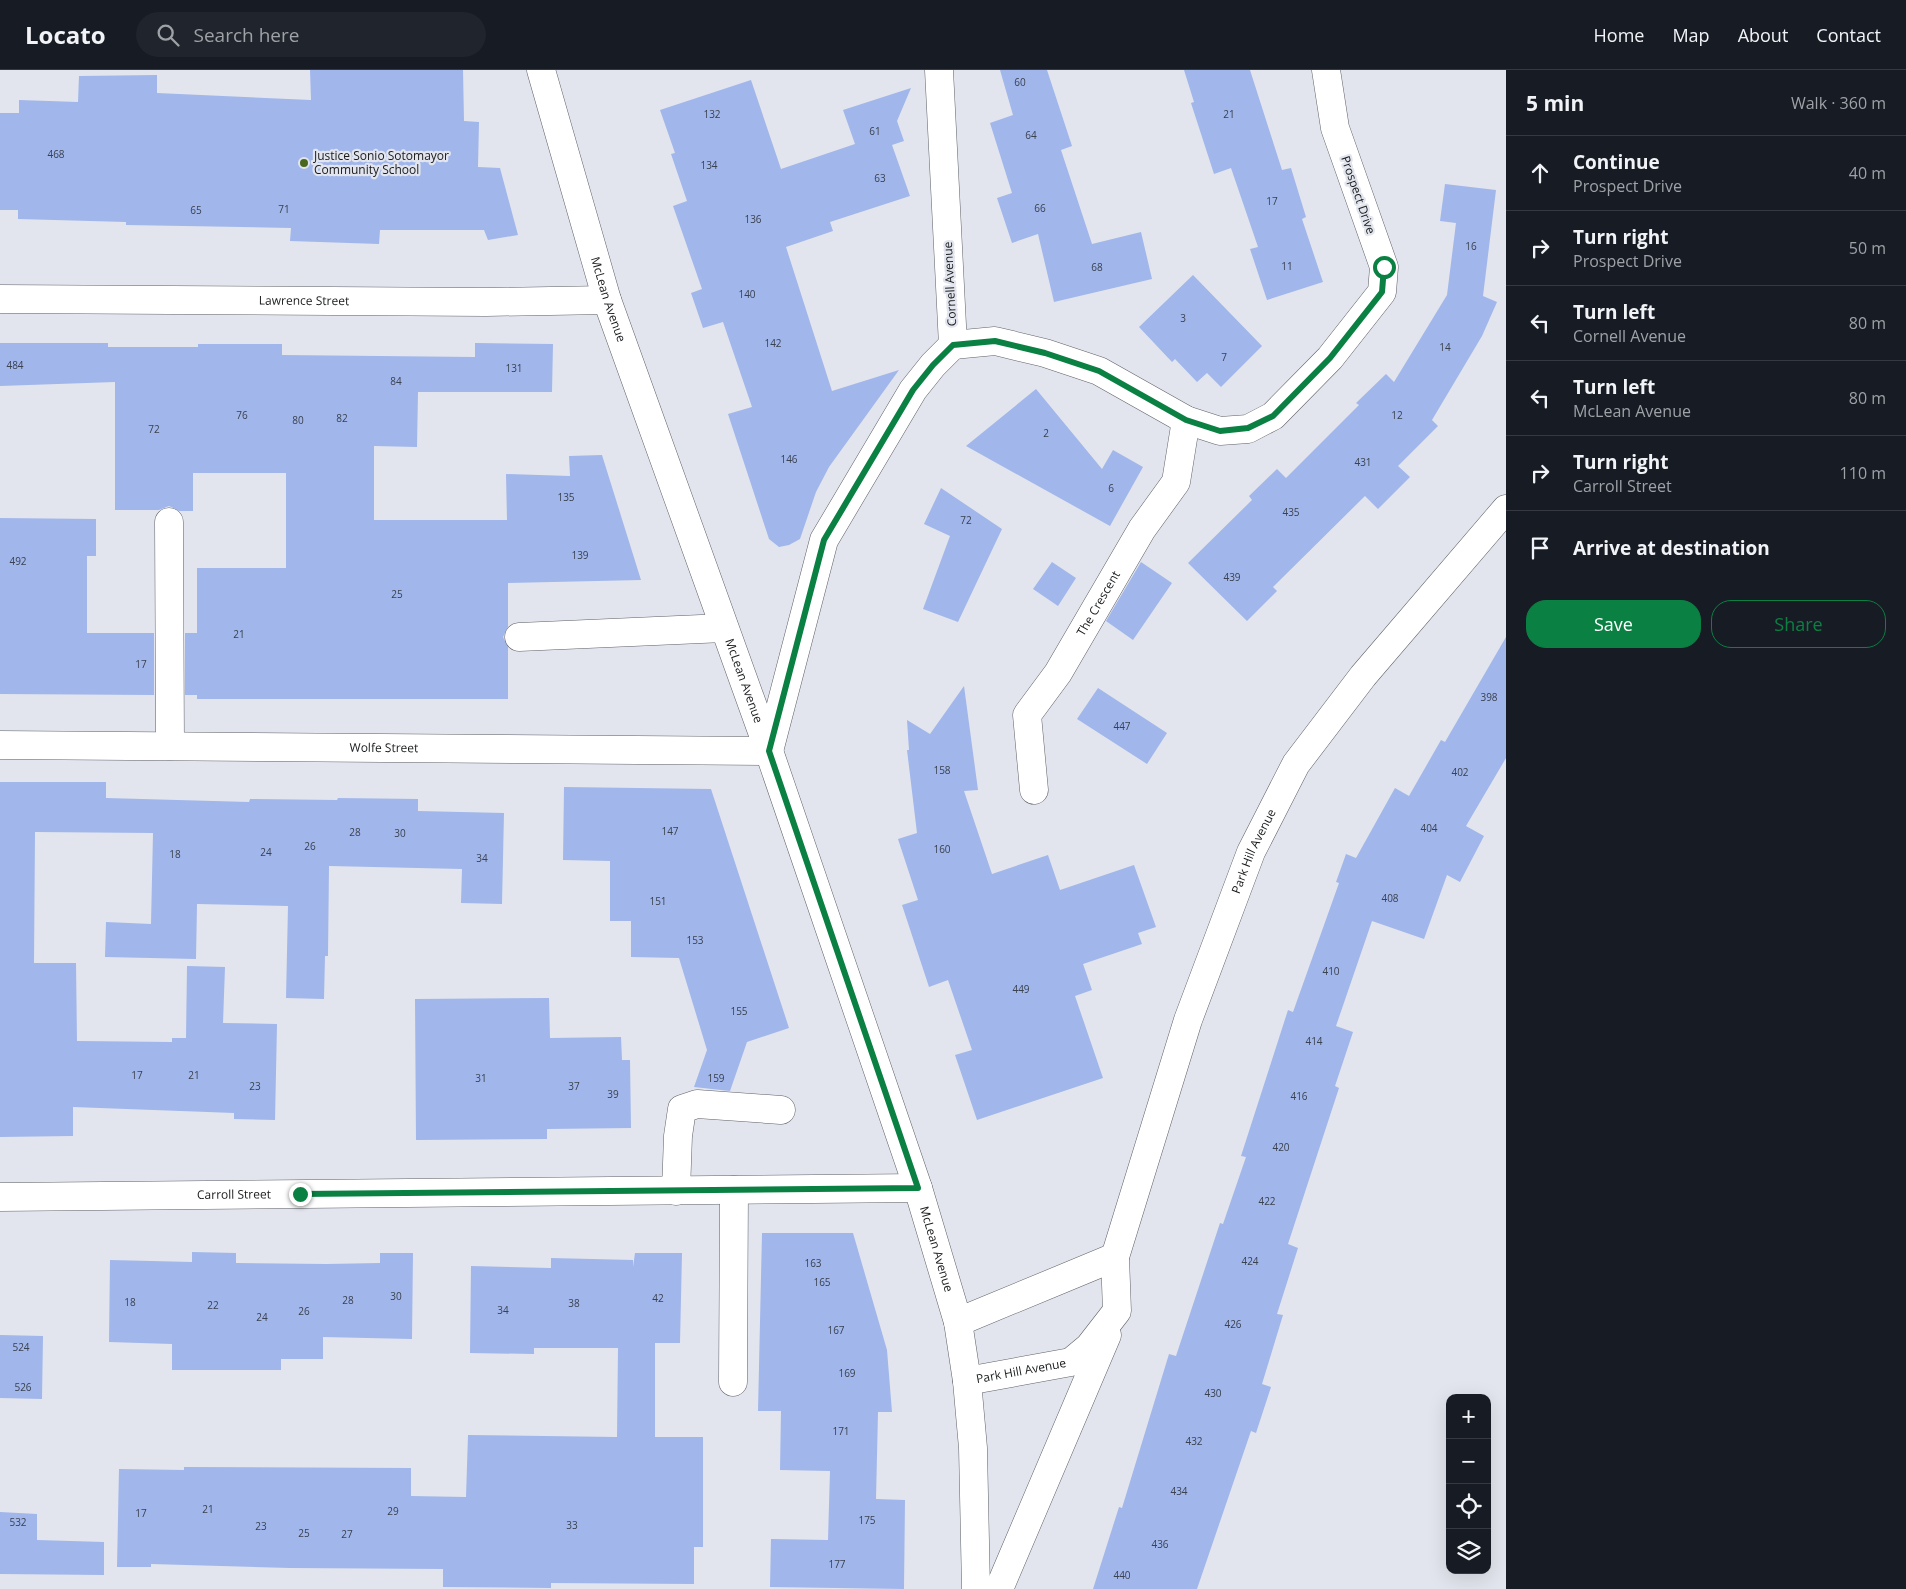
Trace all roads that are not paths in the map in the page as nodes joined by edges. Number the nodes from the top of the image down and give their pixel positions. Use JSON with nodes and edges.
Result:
{"nodes":[{"id":1,"x":541,"y":70,"type":"edge"},
{"id":2,"x":939,"y":70,"type":"edge"},
{"id":3,"x":1326,"y":70,"type":"edge"},
{"id":4,"x":0,"y":299,"type":"edge"},
{"id":5,"x":607,"y":300,"type":"junction"},
{"id":6,"x":953,"y":345,"type":"junction"},
{"id":7,"x":1186,"y":420,"type":"junction"},
{"id":8,"x":1506,"y":509,"type":"edge"},
{"id":9,"x":169,"y":522,"type":"dead end"},
{"id":10,"x":724,"y":628,"type":"junction"},
{"id":11,"x":519,"y":637,"type":"dead end"},
{"id":12,"x":0,"y":745,"type":"edge"},
{"id":13,"x":170,"y":746,"type":"junction"},
{"id":14,"x":769,"y":751,"type":"junction"},
{"id":15,"x":1034,"y":790,"type":"dead end"},
{"id":16,"x":781,"y":1110,"type":"dead end"},
{"id":17,"x":918,"y":1188,"type":"junction"},
{"id":18,"x":734,"y":1190,"type":"junction"},
{"id":19,"x":676,"y":1191,"type":"junction"},
{"id":20,"x":0,"y":1197,"type":"edge"},
{"id":21,"x":1115,"y":1257,"type":"junction"},
{"id":22,"x":1117,"y":1311,"type":"junction"},
{"id":23,"x":958,"y":1322,"type":"junction"},
{"id":24,"x":967,"y":1380,"type":"junction"},
{"id":25,"x":733,"y":1382,"type":"dead end"},
{"id":26,"x":976,"y":1589,"type":"edge"},
{"id":27,"x":999,"y":1589,"type":"edge"}],
"edges":[{"from":1,"to":5,"type":"street","name":"McLean Avenue"},
{"from":2,"to":6,"type":"street","name":"Cornell Avenue"},
{"from":3,"to":7,"type":"street","name":"Prospect Drive"},
{"from":4,"to":5,"type":"street","name":"Lawrence Street"},
{"from":5,"to":10,"type":"street","name":"McLean Avenue"},
{"from":6,"to":7,"type":"street","name":"Prospect Drive"},
{"from":6,"to":14,"type":"street","name":"Cornell Avenue"},
{"from":7,"to":15,"type":"street","name":"The Crescent"},
{"from":8,"to":21,"type":"street","name":"Park Hill Avenue"},
{"from":9,"to":13,"type":"street"},
{"from":10,"to":11,"type":"street"},
{"from":10,"to":14,"type":"street","name":"McLean Avenue"},
{"from":12,"to":13,"type":"street","name":"Wolfe Street"},
{"from":13,"to":14,"type":"street","name":"Wolfe Street"},
{"from":14,"to":17,"type":"street","name":"McLean Avenue"},
{"from":16,"to":19,"type":"street"},
{"from":17,"to":18,"type":"street","name":"Carroll Street"},
{"from":17,"to":23,"type":"street","name":"McLean Avenue"},
{"from":18,"to":19,"type":"street","name":"Carroll Street"},
{"from":18,"to":25,"type":"street"},
{"from":19,"to":20,"type":"street","name":"Carroll Street"},
{"from":21,"to":22,"type":"street","name":"Park Hill Avenue"},
{"from":21,"to":23,"type":"street"},
{"from":22,"to":24,"type":"street","name":"Park Hill Avenue"},
{"from":22,"to":27,"type":"street"},
{"from":23,"to":24,"type":"street","name":"McLean Avenue"},
{"from":24,"to":26,"type":"street","name":"McLean Avenue"}]}
